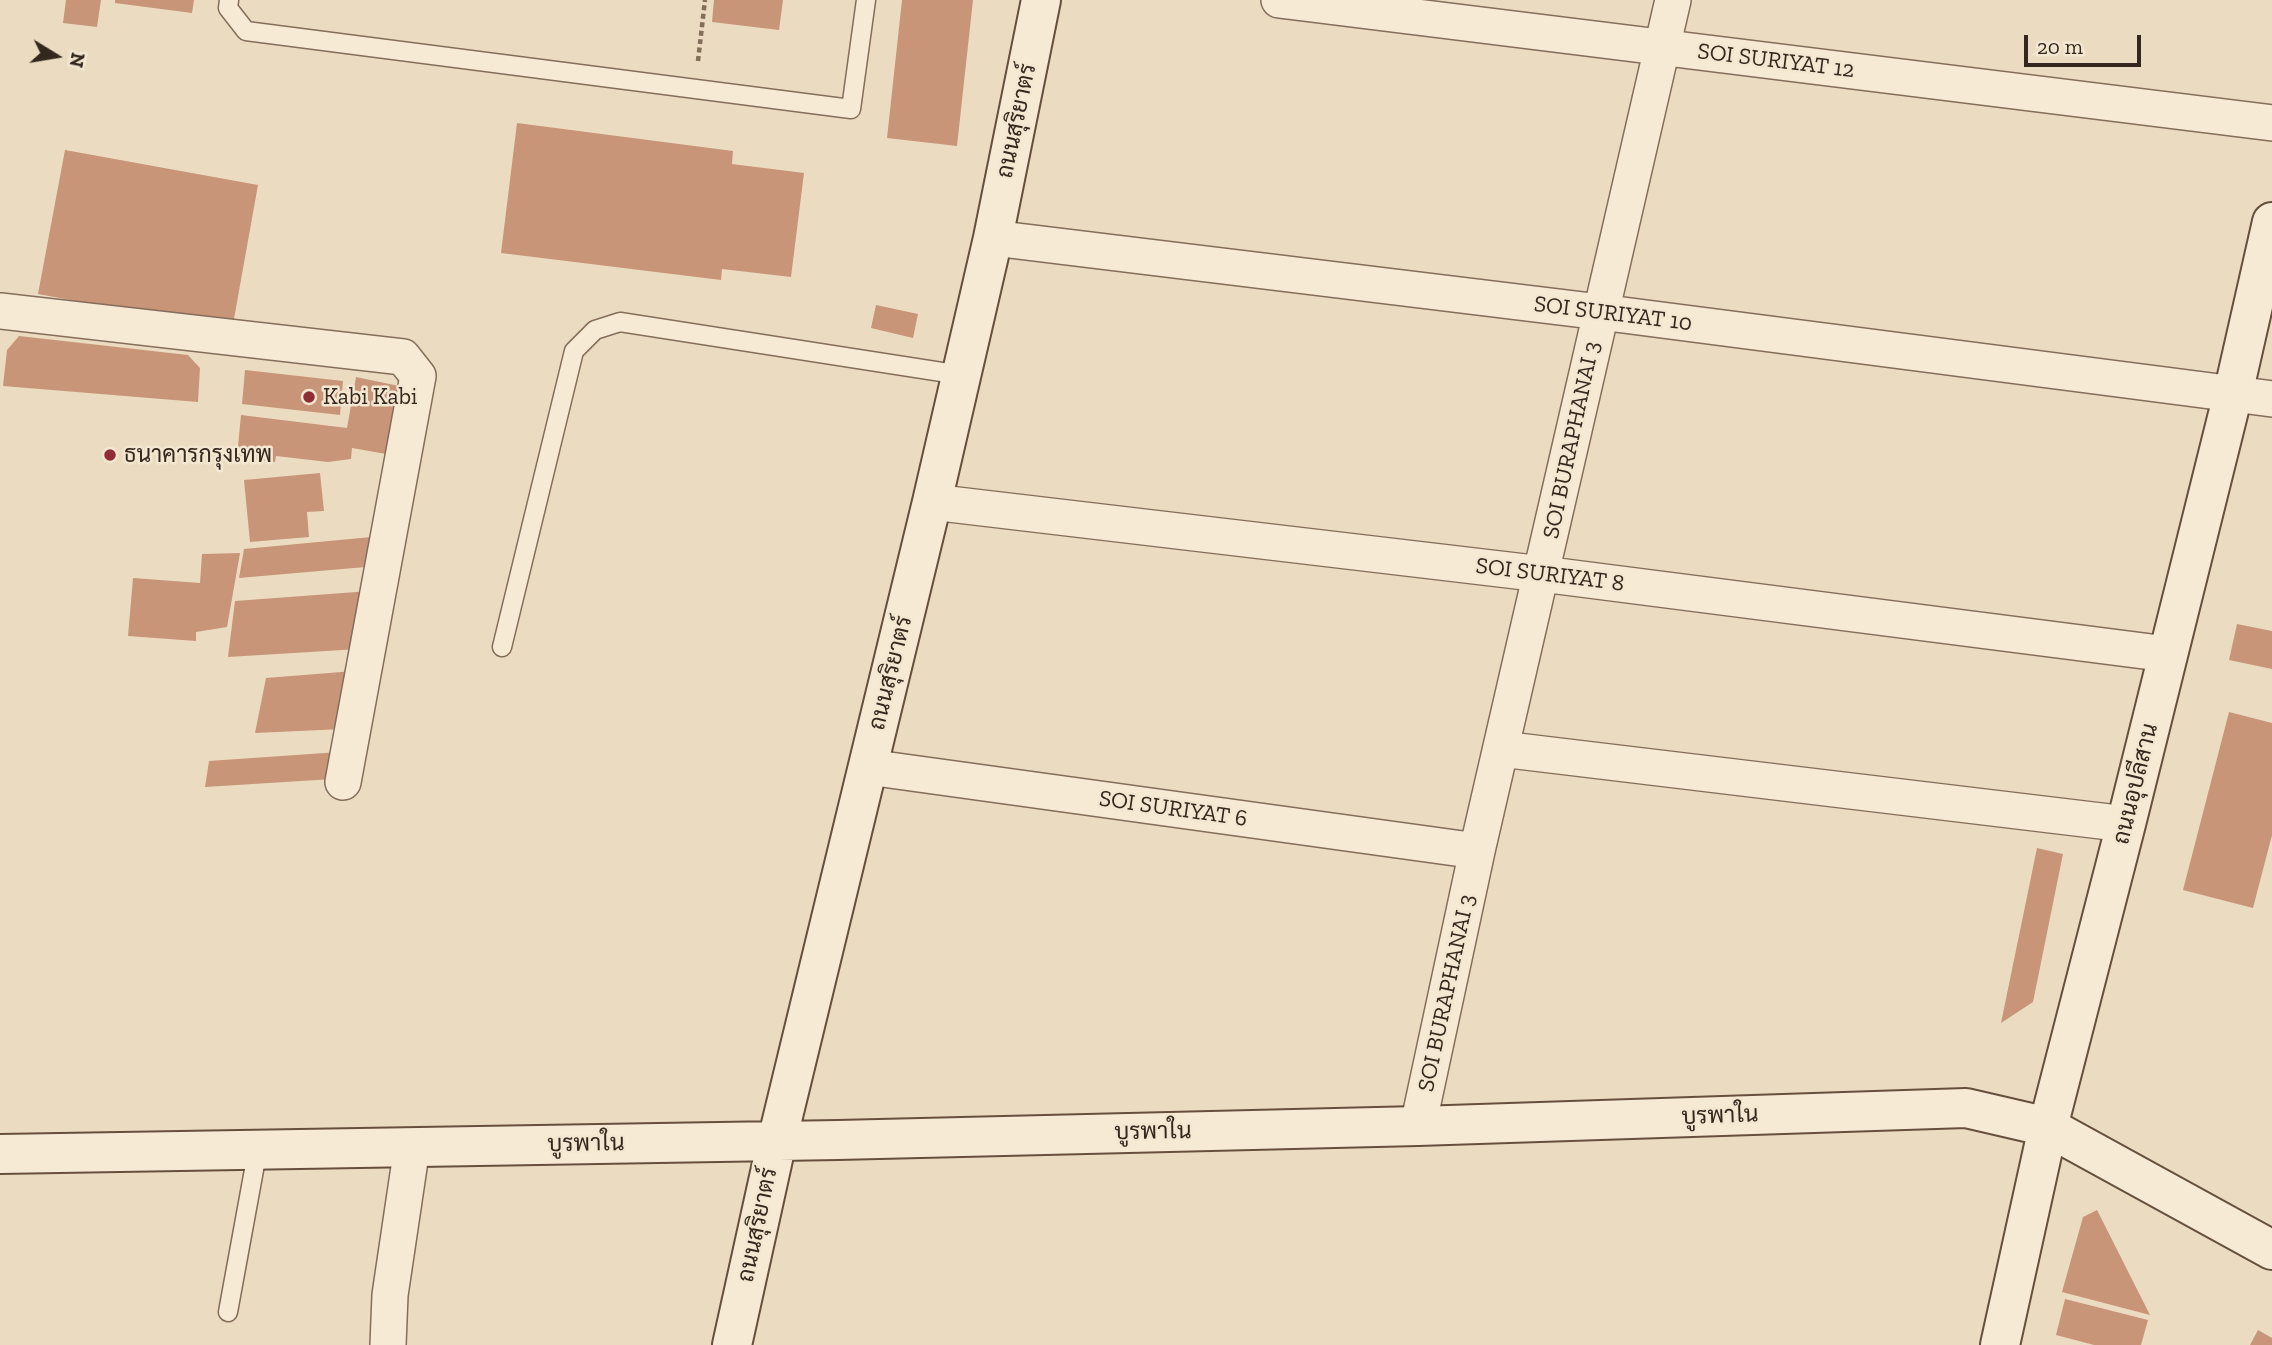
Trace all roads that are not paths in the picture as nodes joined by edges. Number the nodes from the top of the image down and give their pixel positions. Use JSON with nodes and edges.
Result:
{"nodes":[{"id":1,"x":229,"y":0,"type":"edge"},
{"id":2,"x":866,"y":0,"type":"edge"},
{"id":3,"x":1041,"y":0,"type":"edge"},
{"id":4,"x":1279,"y":0,"type":"edge"},
{"id":5,"x":1673,"y":0,"type":"edge"},
{"id":6,"x":1662,"y":46,"type":"junction"},
{"id":7,"x":2272,"y":123,"type":"edge"},
{"id":8,"x":2272,"y":222,"type":"edge"},
{"id":9,"x":993,"y":238,"type":"junction"},
{"id":10,"x":0,"y":311,"type":"edge"},
{"id":11,"x":1600,"y":312,"type":"junction"},
{"id":12,"x":961,"y":375,"type":"junction"},
{"id":13,"x":2233,"y":394,"type":"junction"},
{"id":14,"x":2272,"y":399,"type":"edge"},
{"id":15,"x":932,"y":502,"type":"junction"},
{"id":16,"x":1542,"y":574,"type":"junction"},
{"id":17,"x":502,"y":647,"type":"dead end"},
{"id":18,"x":2167,"y":654,"type":"junction"},
{"id":19,"x":1501,"y":749,"type":"junction"},
{"id":20,"x":868,"y":767,"type":"junction"},
{"id":21,"x":343,"y":782,"type":"dead end"},
{"id":22,"x":2126,"y":824,"type":"junction"},
{"id":23,"x":1477,"y":850,"type":"junction"},
{"id":24,"x":1418,"y":1126,"type":"junction"},
{"id":25,"x":2048,"y":1127,"type":"junction"},
{"id":26,"x":776,"y":1140,"type":"junction"},
{"id":27,"x":412,"y":1147,"type":"junction"},
{"id":28,"x":258,"y":1148,"type":"junction"},
{"id":29,"x":0,"y":1153,"type":"edge"},
{"id":30,"x":2272,"y":1250,"type":"edge"},
{"id":31,"x":228,"y":1311,"type":"dead end"},
{"id":32,"x":388,"y":1345,"type":"edge"},
{"id":33,"x":732,"y":1345,"type":"edge"},
{"id":34,"x":2000,"y":1345,"type":"edge"}],
"edges":[{"from":1,"to":2,"type":"lane"},
{"from":3,"to":9,"type":"main road","name":"ถนนสุริยาตร์"},
{"from":4,"to":6,"type":"street","name":"SOI SURIYAT 12"},
{"from":5,"to":6,"type":"street","name":"SOI BURAPHANAI 3"},
{"from":6,"to":7,"type":"street","name":"SOI SURIYAT 12"},
{"from":6,"to":11,"type":"street","name":"SOI BURAPHANAI 3"},
{"from":8,"to":13,"type":"main road","name":"ถนนอุปลีสาน"},
{"from":9,"to":11,"type":"street","name":"SOI SURIYAT 10"},
{"from":9,"to":12,"type":"main road","name":"ถนนสุริยาตร์"},
{"from":10,"to":21,"type":"street"},
{"from":11,"to":13,"type":"street","name":"SOI SURIYAT 10"},
{"from":11,"to":16,"type":"street","name":"SOI BURAPHANAI 3"},
{"from":12,"to":15,"type":"main road","name":"ถนนสุริยาตร์"},
{"from":12,"to":17,"type":"lane"},
{"from":13,"to":14,"type":"street","name":"SOI SURIYAT 10"},
{"from":13,"to":18,"type":"main road","name":"ถนนอุปลีสาน"},
{"from":15,"to":16,"type":"street","name":"SOI SURIYAT 8"},
{"from":15,"to":20,"type":"main road","name":"ถนนสุริยาตร์"},
{"from":16,"to":18,"type":"street","name":"SOI SURIYAT 8"},
{"from":16,"to":19,"type":"street","name":"SOI BURAPHANAI 3"},
{"from":18,"to":22,"type":"main road","name":"ถนนอุปลีสาน"},
{"from":19,"to":22,"type":"street"},
{"from":19,"to":23,"type":"street","name":"SOI BURAPHANAI 3"},
{"from":20,"to":23,"type":"street","name":"SOI SURIYAT 6"},
{"from":20,"to":26,"type":"main road","name":"ถนนสุริยาตร์"},
{"from":22,"to":25,"type":"main road","name":"ถนนอุปลีสาน"},
{"from":23,"to":24,"type":"street","name":"SOI BURAPHANAI 3"},
{"from":24,"to":25,"type":"main road","name":"บูรพาใน"},
{"from":24,"to":26,"type":"main road","name":"บูรพาใน"},
{"from":25,"to":30,"type":"main road","name":"บูรพาใน"},
{"from":25,"to":34,"type":"main road","name":"ถนนอุปลีสาน"},
{"from":26,"to":27,"type":"main road","name":"บูรพาใน"},
{"from":26,"to":33,"type":"main road","name":"ถนนสุริยาตร์"},
{"from":27,"to":28,"type":"main road","name":"บูรพาใน"},
{"from":27,"to":32,"type":"street"},
{"from":28,"to":29,"type":"main road","name":"บูรพาใน"},
{"from":28,"to":31,"type":"lane"}]}
